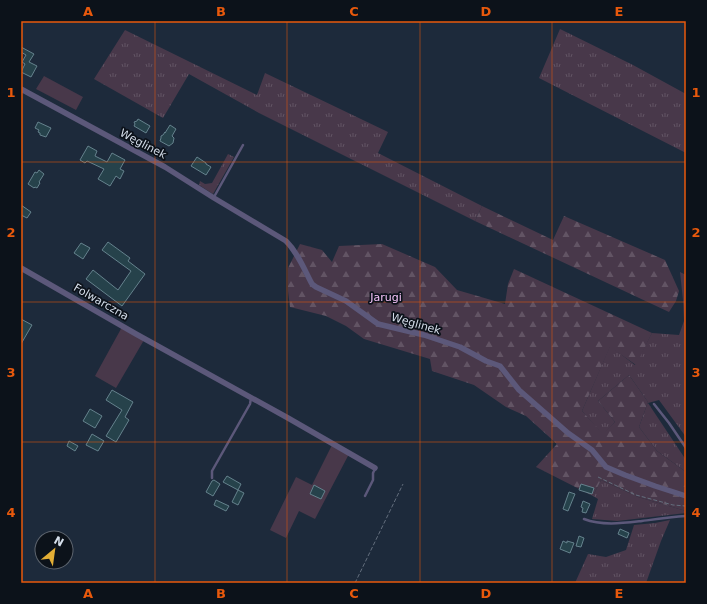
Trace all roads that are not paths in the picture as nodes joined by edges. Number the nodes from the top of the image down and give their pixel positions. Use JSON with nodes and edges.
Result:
{"nodes":[{"id":1,"x":21,"y":89,"type":"edge"},
{"id":2,"x":243,"y":145,"type":"dead end"},
{"id":3,"x":214,"y":198,"type":"junction"},
{"id":4,"x":21,"y":268,"type":"edge"},
{"id":5,"x":250,"y":397,"type":"junction"},
{"id":6,"x":654,"y":404,"type":"dead end"},
{"id":7,"x":686,"y":448,"type":"edge"},
{"id":8,"x":375,"y":468,"type":"joint"},
{"id":9,"x":212,"y":478,"type":"dead end"},
{"id":10,"x":365,"y":496,"type":"dead end"},
{"id":11,"x":686,"y":496,"type":"edge"},
{"id":12,"x":686,"y":516,"type":"edge"},
{"id":13,"x":584,"y":519,"type":"dead end"}],
"edges":[{"from":1,"to":3,"type":"street","name":"Węglinek"},
{"from":2,"to":3,"type":"lane"},
{"from":3,"to":11,"type":"street","name":"Węglinek"},
{"from":4,"to":5,"type":"street","name":"Folwarczna"},
{"from":5,"to":8,"type":"street","name":"Folwarczna"},
{"from":5,"to":9,"type":"lane"},
{"from":6,"to":7,"type":"lane"},
{"from":8,"to":10,"type":"lane"},
{"from":12,"to":13,"type":"lane"}]}
